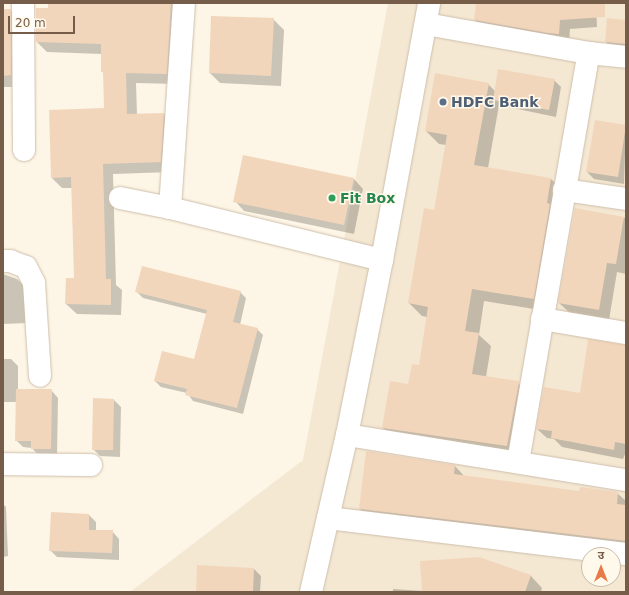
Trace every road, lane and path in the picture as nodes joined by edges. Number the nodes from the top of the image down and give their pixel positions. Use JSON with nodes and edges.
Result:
{"nodes":[{"id":1,"x":23,"y":3,"type":"edge"},
{"id":2,"x":184,"y":3,"type":"edge"},
{"id":3,"x":428,"y":13,"type":"edge"},
{"id":4,"x":589,"y":53,"type":"junction"},
{"id":5,"x":626,"y":57,"type":"edge"},
{"id":6,"x":24,"y":150,"type":"dead end"},
{"id":7,"x":564,"y":190,"type":"junction"},
{"id":8,"x":120,"y":198,"type":"dead end"},
{"id":9,"x":626,"y":199,"type":"edge"},
{"id":10,"x":170,"y":208,"type":"junction"},
{"id":11,"x":382,"y":260,"type":"junction"},
{"id":12,"x":3,"y":262,"type":"edge"},
{"id":13,"x":542,"y":319,"type":"junction"},
{"id":14,"x":626,"y":333,"type":"edge"},
{"id":15,"x":40,"y":376,"type":"dead end"},
{"id":16,"x":347,"y":435,"type":"junction"},
{"id":17,"x":518,"y":462,"type":"junction"},
{"id":18,"x":3,"y":464,"type":"edge"},
{"id":19,"x":91,"y":465,"type":"dead end"},
{"id":20,"x":626,"y":480,"type":"edge"},
{"id":21,"x":328,"y":518,"type":"junction"},
{"id":22,"x":626,"y":554,"type":"edge"},
{"id":23,"x":311,"y":592,"type":"edge"}],
"edges":[{"from":1,"to":6,"type":"street"},
{"from":2,"to":10,"type":"street"},
{"from":3,"to":4,"type":"street"},
{"from":3,"to":11,"type":"street"},
{"from":4,"to":5,"type":"street"},
{"from":4,"to":7,"type":"street"},
{"from":7,"to":9,"type":"street"},
{"from":7,"to":13,"type":"street"},
{"from":8,"to":10,"type":"street"},
{"from":10,"to":11,"type":"street"},
{"from":11,"to":16,"type":"street"},
{"from":12,"to":15,"type":"street"},
{"from":13,"to":14,"type":"street"},
{"from":13,"to":17,"type":"street"},
{"from":16,"to":17,"type":"street"},
{"from":16,"to":21,"type":"street"},
{"from":17,"to":20,"type":"street"},
{"from":18,"to":19,"type":"street"},
{"from":21,"to":22,"type":"street"},
{"from":21,"to":23,"type":"street"}]}
